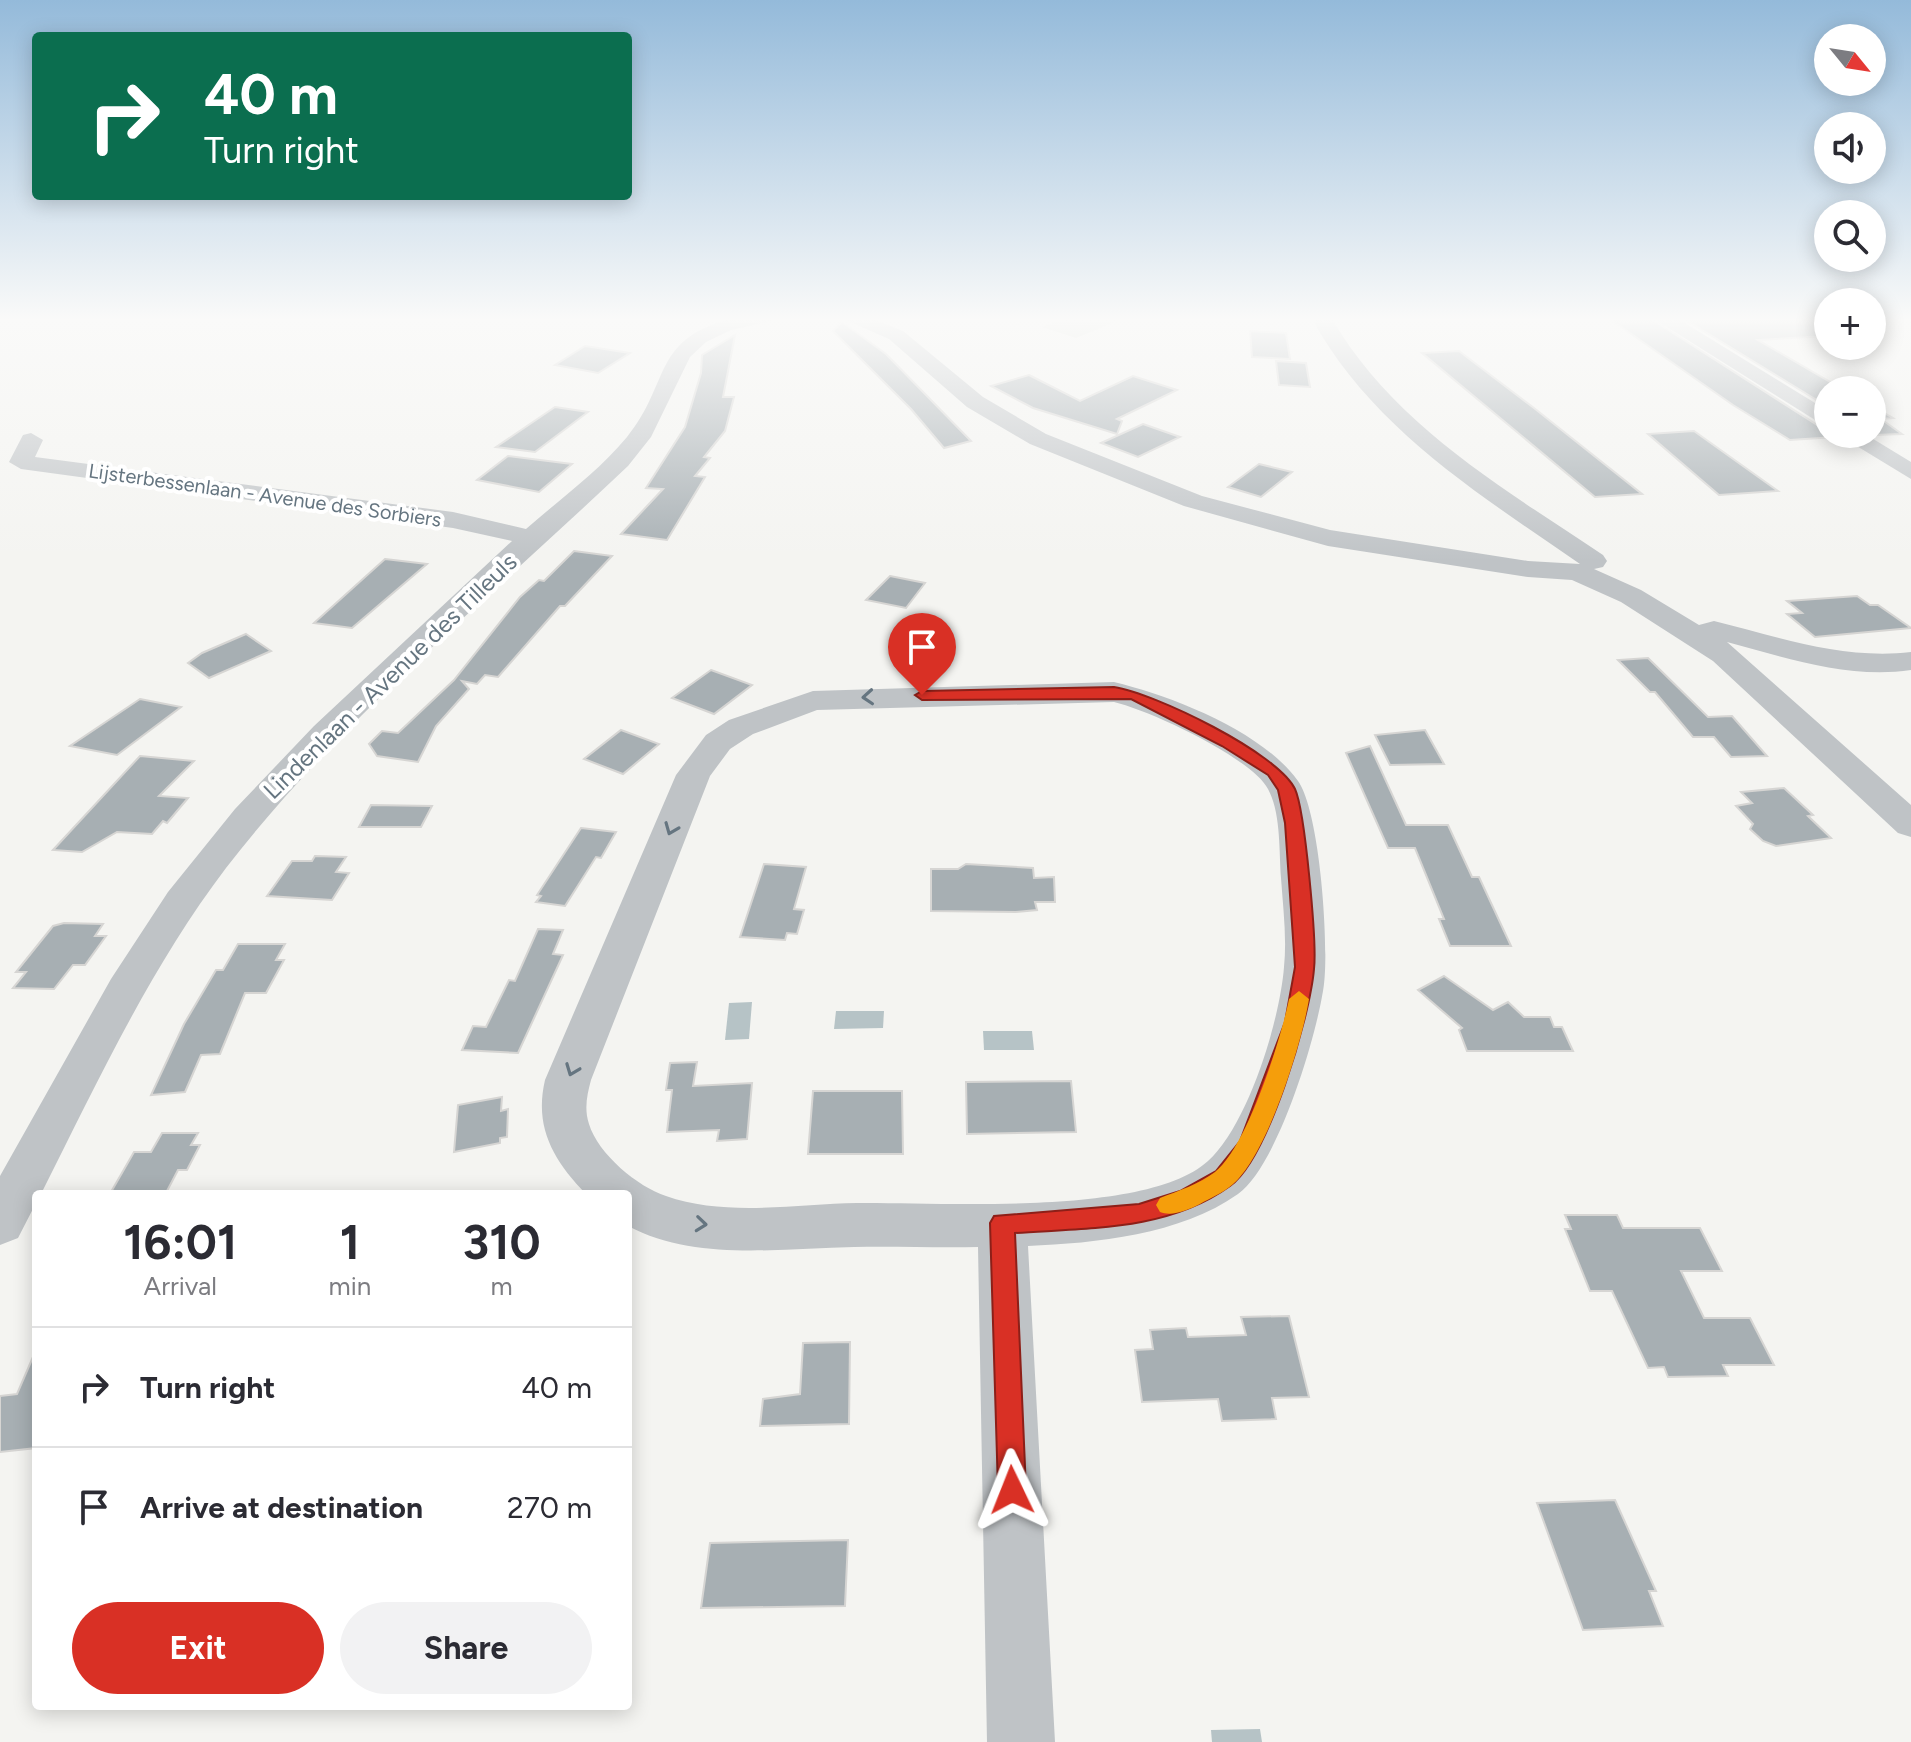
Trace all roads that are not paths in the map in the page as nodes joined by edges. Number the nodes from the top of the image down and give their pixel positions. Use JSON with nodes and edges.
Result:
{"nodes":[{"id":1,"x":659,"y":398,"type":"edge"},
{"id":2,"x":971,"y":398,"type":"edge"},
{"id":3,"x":1379,"y":398,"type":"edge"},
{"id":4,"x":1792,"y":398,"type":"edge"},
{"id":5,"x":1814,"y":412,"type":"edge"},
{"id":6,"x":31,"y":440,"type":"dead end"},
{"id":7,"x":1872,"y":448,"type":"edge"},
{"id":8,"x":1911,"y":472,"type":"edge"},
{"id":9,"x":532,"y":538,"type":"junction"},
{"id":10,"x":1600,"y":573,"type":"junction"},
{"id":11,"x":1711,"y":640,"type":"junction"},
{"id":12,"x":1911,"y":661,"type":"edge"},
{"id":13,"x":1911,"y":825,"type":"edge"},
{"id":14,"x":614,"y":1190,"type":"edge"},
{"id":15,"x":632,"y":1204,"type":"edge"},
{"id":16,"x":0,"y":1223,"type":"edge"},
{"id":17,"x":1002,"y":1223,"type":"junction"},
{"id":18,"x":1021,"y":1742,"type":"edge"}],
"edges":[{"from":1,"to":9,"type":"street","name":"Lindenlaan - Avenue des Tilleuls"},
{"from":2,"to":10,"type":"street"},
{"from":3,"to":10,"type":"street"},
{"from":4,"to":5,"type":"street"},
{"from":6,"to":9,"type":"street","name":"Lijsterbessenlaan - Avenue des Sorbiers"},
{"from":7,"to":8,"type":"street"},
{"from":9,"to":16,"type":"street","name":"Lindenlaan - Avenue des Tilleuls"},
{"from":10,"to":11,"type":"street"},
{"from":11,"to":12,"type":"street"},
{"from":11,"to":13,"type":"street"},
{"from":17,"to":14,"type":"street","one_way":true},
{"from":15,"to":17,"type":"street","one_way":true},
{"from":17,"to":18,"type":"street"}]}
